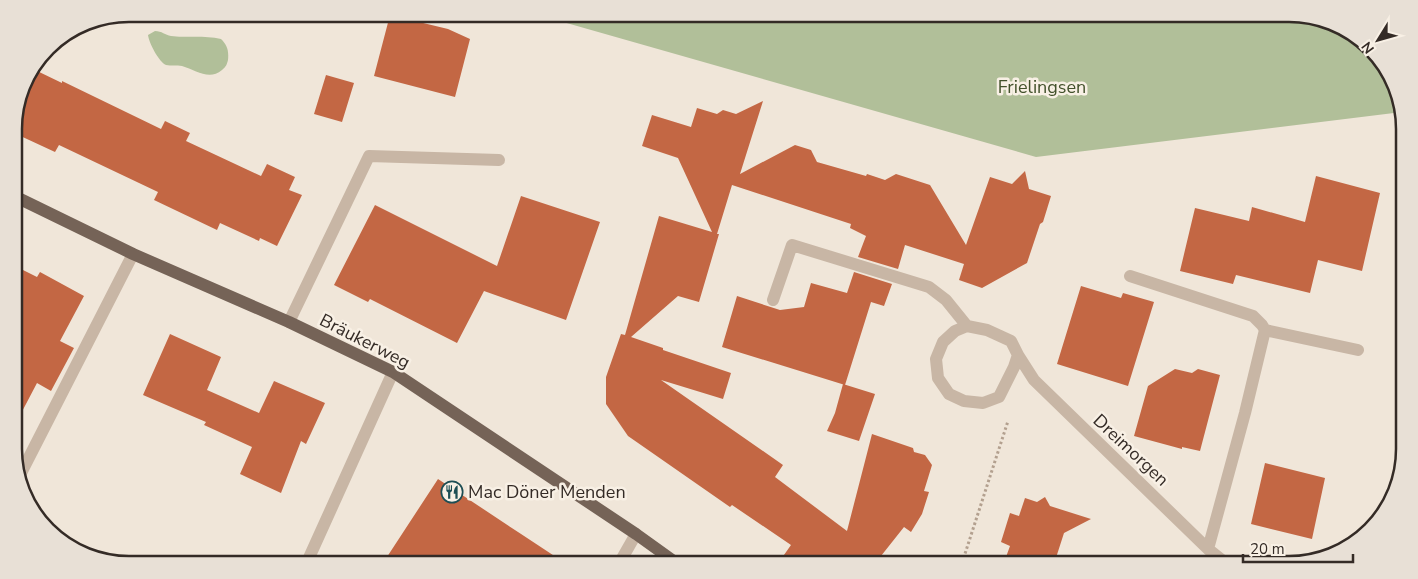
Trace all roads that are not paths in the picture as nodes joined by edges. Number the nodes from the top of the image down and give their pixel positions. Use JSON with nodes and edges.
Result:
{"nodes":[{"id":1,"x":499,"y":160,"type":"dead end"},
{"id":2,"x":23,"y":200,"type":"edge"},
{"id":3,"x":133,"y":254,"type":"junction"},
{"id":4,"x":1130,"y":276,"type":"dead end"},
{"id":5,"x":773,"y":300,"type":"dead end"},
{"id":6,"x":289,"y":322,"type":"junction"},
{"id":7,"x":967,"y":326,"type":"junction"},
{"id":8,"x":1265,"y":330,"type":"junction"},
{"id":9,"x":1358,"y":350,"type":"dead end"},
{"id":10,"x":1018,"y":355,"type":"junction"},
{"id":11,"x":393,"y":372,"type":"junction"},
{"id":12,"x":24,"y":467,"type":"edge"},
{"id":13,"x":636,"y":534,"type":"junction"},
{"id":14,"x":1208,"y":549,"type":"junction"},
{"id":15,"x":310,"y":556,"type":"edge"},
{"id":16,"x":623,"y":556,"type":"edge"},
{"id":17,"x":667,"y":556,"type":"edge"},
{"id":18,"x":1217,"y":556,"type":"edge"}],
"edges":[{"from":1,"to":6,"type":"street"},
{"from":2,"to":3,"type":"main road","name":"Bräukerweg"},
{"from":3,"to":6,"type":"main road","name":"Bräukerweg"},
{"from":3,"to":12,"type":"street"},
{"from":4,"to":8,"type":"street"},
{"from":5,"to":7,"type":"street"},
{"from":6,"to":11,"type":"main road","name":"Bräukerweg"},
{"from":7,"to":10,"type":"street","name":"Dreimorgen"},
{"from":7,"to":10,"type":"street"},
{"from":8,"to":9,"type":"street"},
{"from":8,"to":14,"type":"street"},
{"from":10,"to":14,"type":"street","name":"Dreimorgen"},
{"from":11,"to":13,"type":"main road","name":"Bräukerweg"},
{"from":11,"to":15,"type":"street"},
{"from":13,"to":16,"type":"street"},
{"from":13,"to":17,"type":"main road","name":"Bräukerweg"},
{"from":14,"to":18,"type":"street","name":"Dreimorgen"}]}
